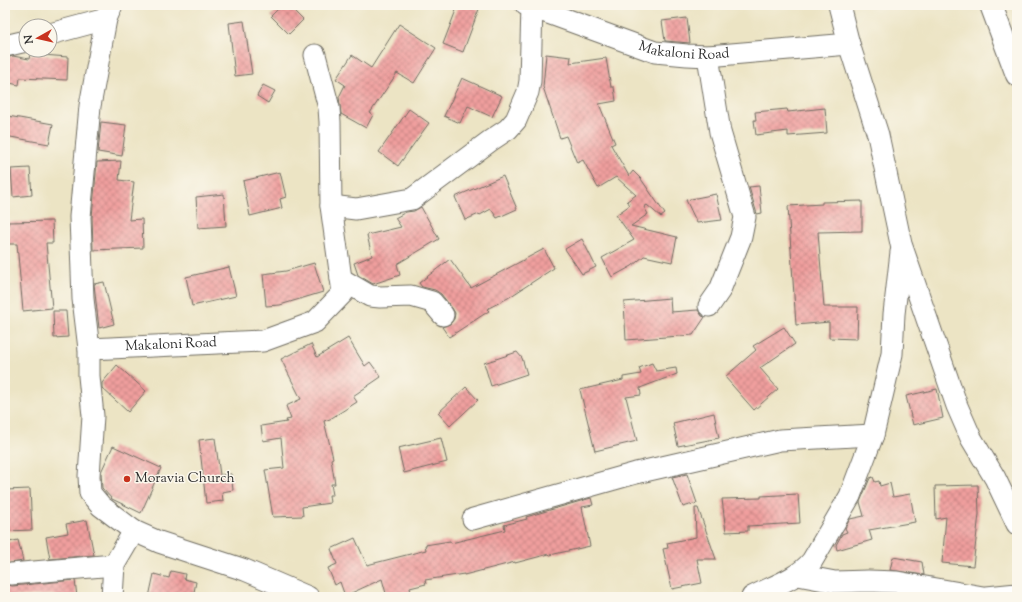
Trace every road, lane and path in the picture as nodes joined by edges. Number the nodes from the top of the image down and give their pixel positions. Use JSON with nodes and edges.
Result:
{"nodes":[{"id":1,"x":839,"y":5,"type":"edge"},
{"id":2,"x":991,"y":5,"type":"edge"},
{"id":3,"x":530,"y":6,"type":"edge"},
{"id":4,"x":109,"y":12,"type":"edge"},
{"id":5,"x":58,"y":31,"type":"edge"},
{"id":6,"x":18,"y":43,"type":"edge"},
{"id":7,"x":849,"y":44,"type":"junction"},
{"id":8,"x":5,"y":46,"type":"edge"},
{"id":9,"x":315,"y":55,"type":"dead end"},
{"id":10,"x":708,"y":56,"type":"junction"},
{"id":11,"x":1017,"y":75,"type":"edge"},
{"id":12,"x":331,"y":206,"type":"junction"},
{"id":13,"x":902,"y":244,"type":"junction"},
{"id":14,"x":342,"y":279,"type":"junction"},
{"id":15,"x":709,"y":306,"type":"dead end"},
{"id":16,"x":443,"y":315,"type":"dead end"},
{"id":17,"x":89,"y":349,"type":"junction"},
{"id":18,"x":873,"y":435,"type":"junction"},
{"id":19,"x":473,"y":519,"type":"dead end"},
{"id":20,"x":1017,"y":524,"type":"edge"},
{"id":21,"x":134,"y":531,"type":"junction"},
{"id":22,"x":114,"y":565,"type":"junction"},
{"id":23,"x":11,"y":574,"type":"dead end"},
{"id":24,"x":798,"y":575,"type":"junction"},
{"id":25,"x":1017,"y":594,"type":"edge"},
{"id":26,"x":112,"y":597,"type":"edge"},
{"id":27,"x":308,"y":597,"type":"edge"},
{"id":28,"x":752,"y":597,"type":"edge"},
{"id":29,"x":983,"y":597,"type":"edge"},
{"id":30,"x":987,"y":597,"type":"edge"}],
"edges":[{"from":1,"to":7,"type":"street"},
{"from":2,"to":11,"type":"highway"},
{"from":3,"to":10,"type":"street","name":"Makaloni Road"},
{"from":3,"to":12,"type":"street"},
{"from":4,"to":5,"type":"street"},
{"from":4,"to":17,"type":"street"},
{"from":6,"to":8,"type":"street"},
{"from":7,"to":10,"type":"street","name":"Makaloni Road"},
{"from":7,"to":13,"type":"street"},
{"from":9,"to":12,"type":"street","name":"Makaloni Road"},
{"from":10,"to":15,"type":"street"},
{"from":12,"to":14,"type":"street","name":"Makaloni Road"},
{"from":13,"to":18,"type":"street"},
{"from":13,"to":20,"type":"street"},
{"from":14,"to":16,"type":"street"},
{"from":14,"to":17,"type":"street","name":"Makaloni Road"},
{"from":17,"to":21,"type":"street"},
{"from":18,"to":19,"type":"street"},
{"from":18,"to":24,"type":"street"},
{"from":21,"to":22,"type":"street"},
{"from":21,"to":27,"type":"street"},
{"from":22,"to":23,"type":"street"},
{"from":22,"to":26,"type":"street"},
{"from":24,"to":28,"type":"street"},
{"from":24,"to":29,"type":"street"},
{"from":25,"to":30,"type":"street"}]}
